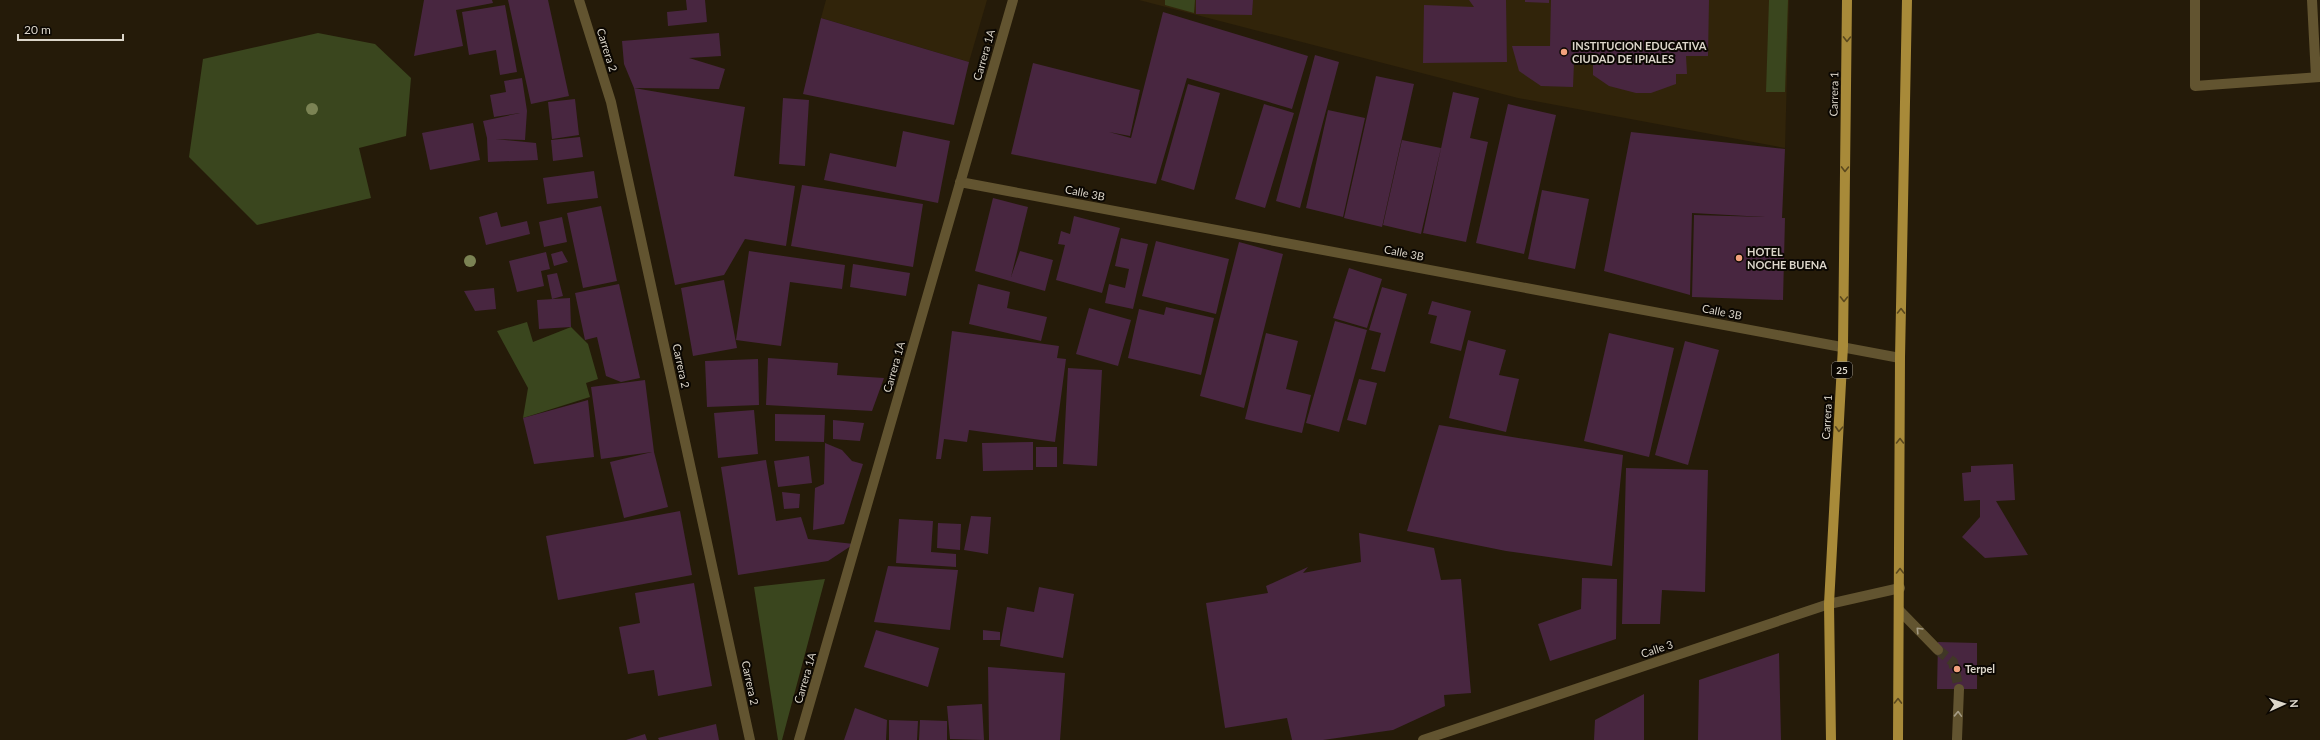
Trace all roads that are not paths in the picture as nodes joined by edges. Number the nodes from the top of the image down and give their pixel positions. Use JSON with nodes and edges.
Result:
{"nodes":[{"id":1,"x":579,"y":0,"type":"edge"},
{"id":2,"x":1012,"y":0,"type":"edge"},
{"id":3,"x":1847,"y":0,"type":"edge"},
{"id":4,"x":1907,"y":0,"type":"edge"},
{"id":5,"x":2195,"y":0,"type":"edge"},
{"id":6,"x":2312,"y":0,"type":"edge"},
{"id":7,"x":2318,"y":77,"type":"edge"},
{"id":8,"x":960,"y":182,"type":"junction"},
{"id":9,"x":1843,"y":346,"type":"junction"},
{"id":10,"x":1900,"y":358,"type":"junction"},
{"id":11,"x":1900,"y":588,"type":"junction"},
{"id":12,"x":1830,"y":604,"type":"junction"},
{"id":13,"x":1899,"y":610,"type":"junction"},
{"id":14,"x":1938,"y":650,"type":"tunnel mouth"},
{"id":15,"x":1959,"y":689,"type":"tunnel mouth"},
{"id":16,"x":1957,"y":739,"type":"edge"},
{"id":17,"x":750,"y":740,"type":"edge"},
{"id":18,"x":799,"y":740,"type":"edge"},
{"id":19,"x":1423,"y":740,"type":"edge"},
{"id":20,"x":1831,"y":740,"type":"edge"},
{"id":21,"x":1898,"y":740,"type":"edge"}],
"edges":[{"from":1,"to":17,"type":"street","name":"Carrera 2"},
{"from":2,"to":8,"type":"street","name":"Carrera 1A"},
{"from":3,"to":9,"type":"main road","name":"Carrera 1","number":"25","one_way":true},
{"from":10,"to":4,"type":"main road","one_way":true},
{"from":5,"to":7,"type":"street"},
{"from":6,"to":7,"type":"street"},
{"from":8,"to":9,"type":"street","name":"Calle 3B"},
{"from":8,"to":18,"type":"street","name":"Carrera 1A"},
{"from":9,"to":10,"type":"street","name":"Calle 3B"},
{"from":9,"to":12,"type":"main road","name":"Carrera 1","number":"25","one_way":true},
{"from":11,"to":10,"type":"main road","one_way":true},
{"from":11,"to":12,"type":"street","name":"Calle 3"},
{"from":11,"to":13,"type":"main road"},
{"from":12,"to":19,"type":"street","name":"Calle 3"},
{"from":12,"to":20,"type":"main road","name":"Carrera 1","number":"25"},
{"from":14,"to":13,"type":"street","one_way":true},
{"from":21,"to":13,"type":"main road","one_way":true},
{"from":16,"to":15,"type":"street","one_way":true}]}
